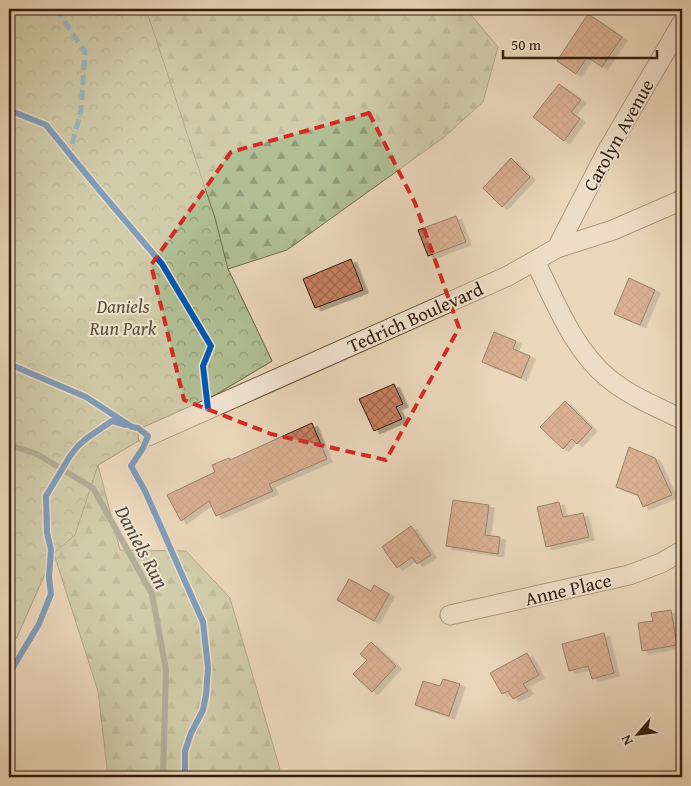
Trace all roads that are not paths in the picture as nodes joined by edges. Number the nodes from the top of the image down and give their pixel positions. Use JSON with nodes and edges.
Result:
{"nodes":[{"id":1,"x":682,"y":23,"type":"edge"},
{"id":2,"x":682,"y":200,"type":"edge"},
{"id":3,"x":557,"y":248,"type":"junction"},
{"id":4,"x":535,"y":261,"type":"junction"},
{"id":5,"x":682,"y":419,"type":"edge"},
{"id":6,"x":148,"y":436,"type":"dead end"},
{"id":7,"x":682,"y":551,"type":"edge"},
{"id":8,"x":450,"y":615,"type":"dead end"}],
"edges":[{"from":1,"to":3,"type":"street","name":"Carolyn Avenue"},
{"from":2,"to":3,"type":"street","name":"Tedrich Boulevard"},
{"from":3,"to":4,"type":"street","name":"Tedrich Boulevard"},
{"from":4,"to":5,"type":"street"},
{"from":4,"to":6,"type":"street","name":"Tedrich Boulevard"},
{"from":7,"to":8,"type":"street","name":"Anne Place"}]}
